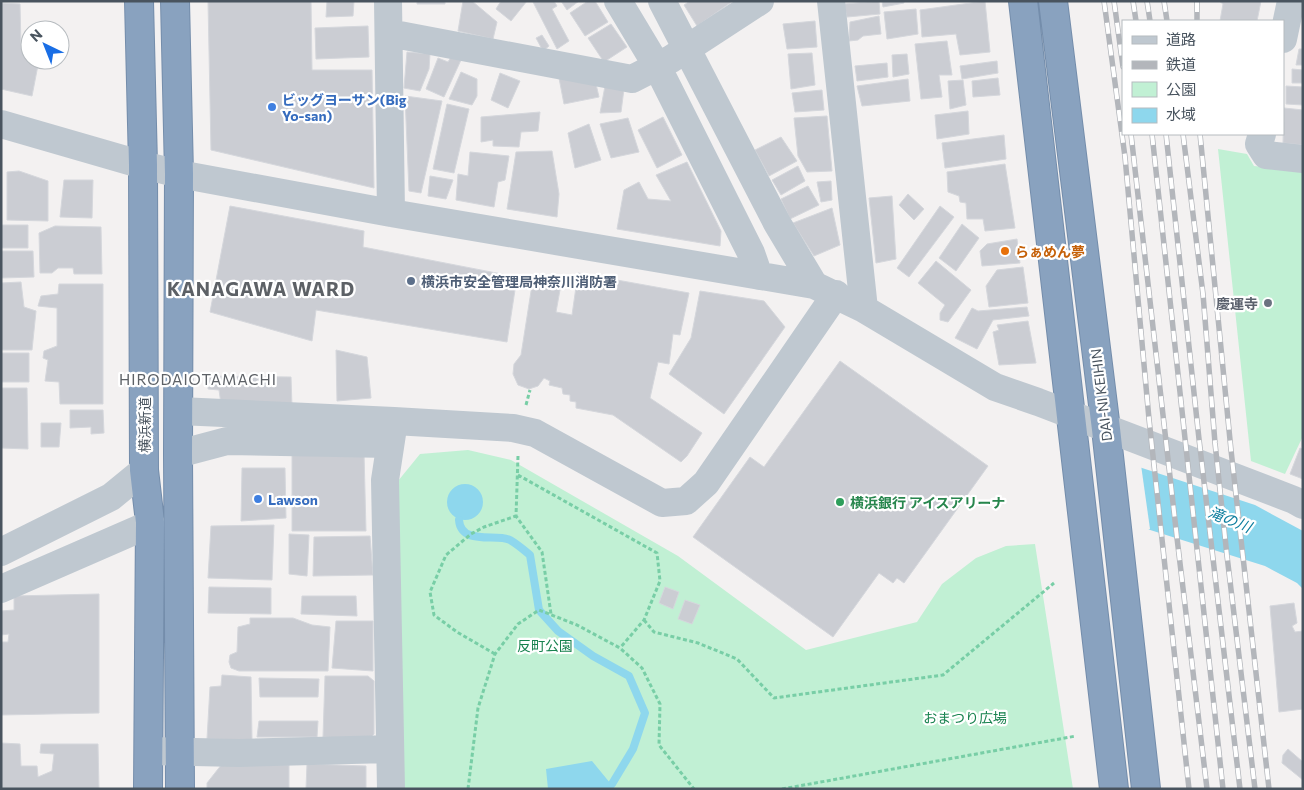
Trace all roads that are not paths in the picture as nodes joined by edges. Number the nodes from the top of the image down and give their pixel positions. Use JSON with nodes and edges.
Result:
{"nodes":[{"id":1,"x":139,"y":1,"type":"edge"},
{"id":2,"x":175,"y":1,"type":"edge"},
{"id":3,"x":388,"y":1,"type":"edge"},
{"id":4,"x":618,"y":1,"type":"edge"},
{"id":5,"x":662,"y":1,"type":"edge"},
{"id":6,"x":760,"y":1,"type":"edge"},
{"id":7,"x":831,"y":1,"type":"edge"},
{"id":8,"x":1023,"y":1,"type":"edge"},
{"id":9,"x":1053,"y":1,"type":"edge"},
{"id":10,"x":1291,"y":1,"type":"edge"},
{"id":11,"x":389,"y":33,"type":"junction"},
{"id":12,"x":1284,"y":34,"type":"edge"},
{"id":13,"x":687,"y":48,"type":"junction"},
{"id":14,"x":657,"y":66,"type":"junction"},
{"id":15,"x":1,"y":124,"type":"edge"},
{"id":16,"x":1262,"y":135,"type":"edge"},
{"id":17,"x":1303,"y":159,"type":"edge"},
{"id":18,"x":143,"y":165,"type":"junction"},
{"id":19,"x":180,"y":174,"type":"junction"},
{"id":20,"x":391,"y":214,"type":"junction"},
{"id":21,"x":759,"y":276,"type":"junction"},
{"id":22,"x":825,"y":290,"type":"junction"},
{"id":23,"x":864,"y":309,"type":"junction"},
{"id":24,"x":178,"y":412,"type":"junction"},
{"id":25,"x":1071,"y":416,"type":"junction"},
{"id":26,"x":1106,"y":429,"type":"junction"},
{"id":27,"x":392,"y":433,"type":"junction"},
{"id":28,"x":178,"y":454,"type":"junction"},
{"id":29,"x":144,"y":470,"type":"junction"},
{"id":30,"x":1303,"y":505,"type":"edge"},
{"id":31,"x":150,"y":522,"type":"junction"},
{"id":32,"x":1,"y":552,"type":"edge"},
{"id":33,"x":1,"y":589,"type":"edge"},
{"id":34,"x":390,"y":749,"type":"junction"},
{"id":35,"x":149,"y":751,"type":"junction"},
{"id":36,"x":180,"y":752,"type":"junction"},
{"id":37,"x":148,"y":789,"type":"edge"},
{"id":38,"x":180,"y":789,"type":"edge"},
{"id":39,"x":391,"y":789,"type":"edge"},
{"id":40,"x":1114,"y":789,"type":"edge"},
{"id":41,"x":1146,"y":789,"type":"edge"}],
"edges":[{"from":1,"to":18,"type":"highway","name":"横浜新道"},
{"from":2,"to":19,"type":"highway"},
{"from":3,"to":11,"type":"street"},
{"from":4,"to":14,"type":"street"},
{"from":5,"to":13,"type":"street"},
{"from":6,"to":13,"type":"street"},
{"from":7,"to":23,"type":"street"},
{"from":8,"to":25,"type":"highway"},
{"from":9,"to":26,"type":"highway","name":"DAI-NI KEIHIN"},
{"from":10,"to":12,"type":"street"},
{"from":11,"to":14,"type":"street"},
{"from":11,"to":20,"type":"street"},
{"from":13,"to":14,"type":"street"},
{"from":13,"to":22,"type":"street"},
{"from":14,"to":21,"type":"street"},
{"from":15,"to":18,"type":"street"},
{"from":16,"to":17,"type":"street"},
{"from":18,"to":19,"type":"street"},
{"from":18,"to":29,"type":"highway","name":"横浜新道"},
{"from":19,"to":20,"type":"street"},
{"from":19,"to":24,"type":"highway"},
{"from":20,"to":21,"type":"street"},
{"from":21,"to":22,"type":"street"},
{"from":22,"to":23,"type":"street"},
{"from":22,"to":27,"type":"street"},
{"from":23,"to":25,"type":"street"},
{"from":24,"to":27,"type":"street"},
{"from":24,"to":28,"type":"highway"},
{"from":25,"to":26,"type":"street"},
{"from":25,"to":40,"type":"highway"},
{"from":26,"to":30,"type":"street"},
{"from":26,"to":41,"type":"highway","name":"DAI-NI KEIHIN"},
{"from":27,"to":28,"type":"street"},
{"from":27,"to":34,"type":"street"},
{"from":28,"to":36,"type":"highway"},
{"from":29,"to":31,"type":"highway","name":"横浜新道"},
{"from":29,"to":32,"type":"street"},
{"from":31,"to":33,"type":"street"},
{"from":31,"to":35,"type":"highway","name":"横浜新道"},
{"from":34,"to":36,"type":"street"},
{"from":34,"to":39,"type":"street"},
{"from":35,"to":36,"type":"street"},
{"from":35,"to":37,"type":"highway","name":"横浜新道"},
{"from":36,"to":38,"type":"highway"}]}
